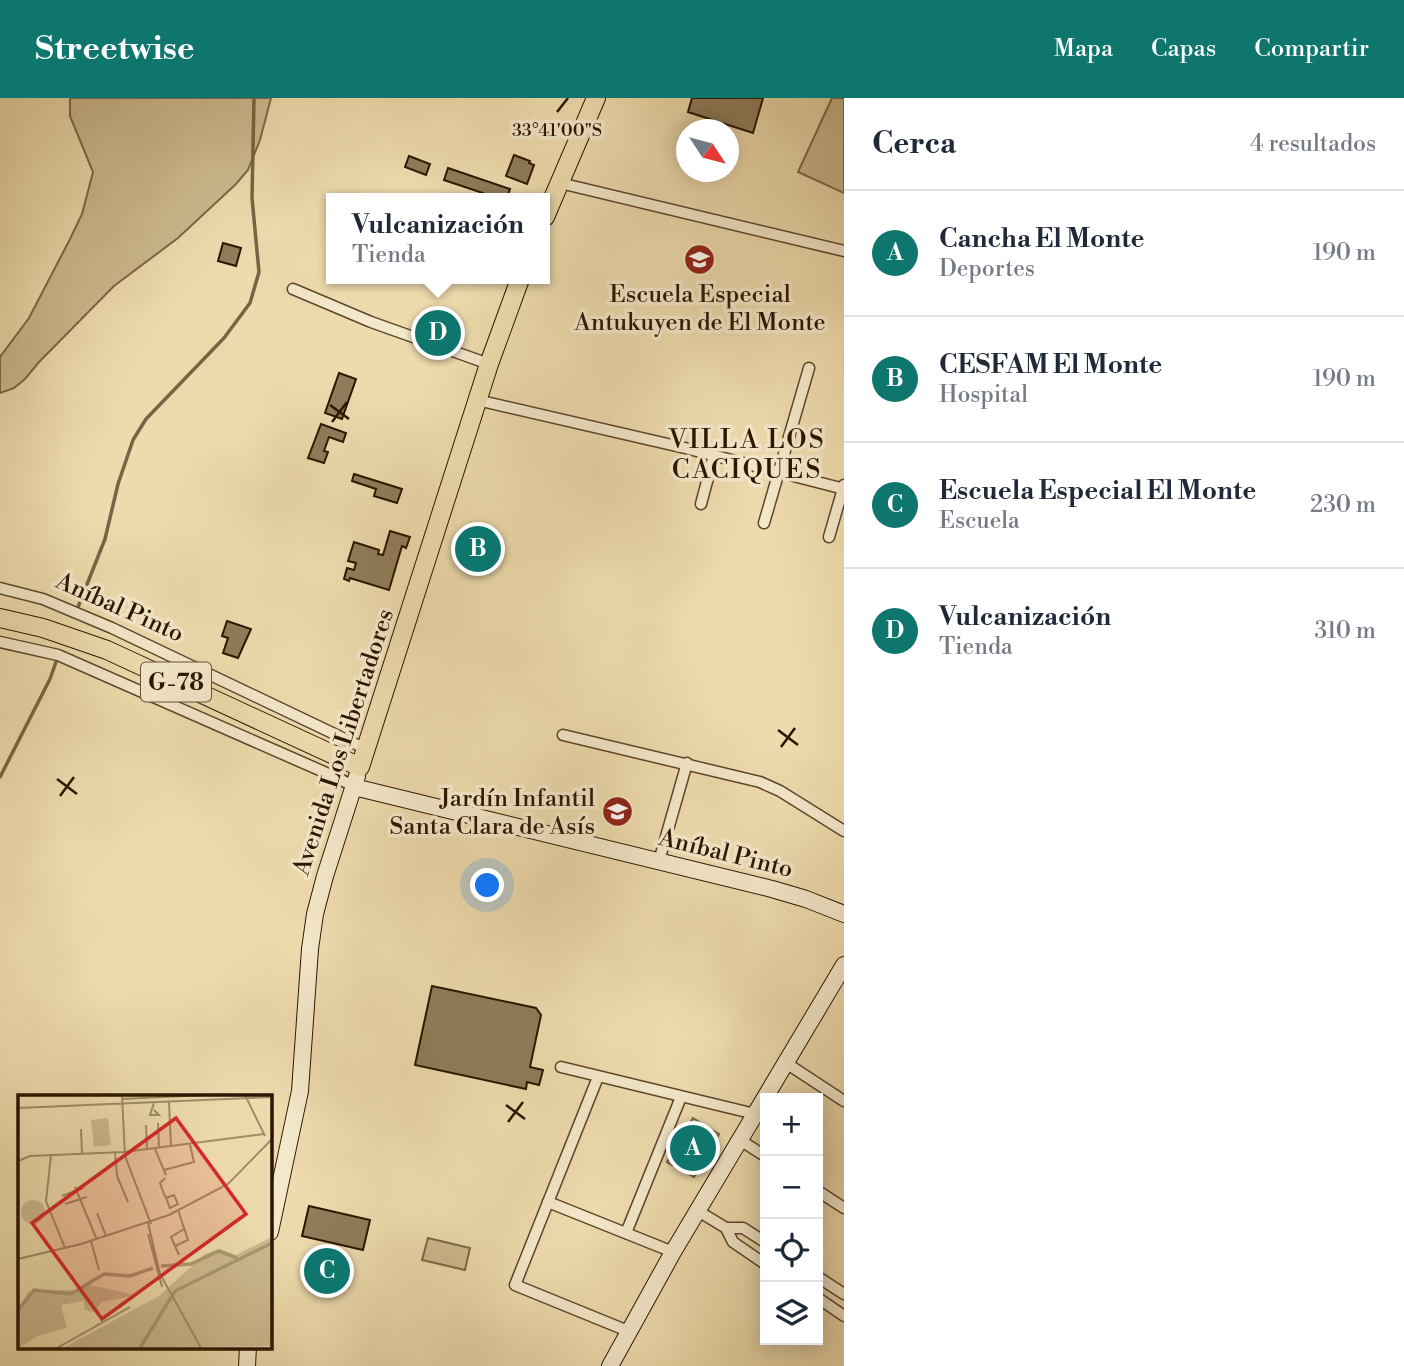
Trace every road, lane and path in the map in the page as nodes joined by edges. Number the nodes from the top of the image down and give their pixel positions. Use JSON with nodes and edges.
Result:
{"nodes":[{"id":1,"x":596,"y":98,"type":"edge"},
{"id":2,"x":560,"y":183,"type":"junction"},
{"id":3,"x":550,"y":206,"type":"edge"},
{"id":4,"x":844,"y":251,"type":"edge"},
{"id":5,"x":518,"y":284,"type":"edge"},
{"id":6,"x":293,"y":289,"type":"dead end"},
{"id":7,"x":489,"y":364,"type":"junction"},
{"id":8,"x":809,"y":368,"type":"dead end"},
{"id":9,"x":477,"y":400,"type":"junction"},
{"id":10,"x":714,"y":455,"type":"junction"},
{"id":11,"x":778,"y":472,"type":"junction"},
{"id":12,"x":844,"y":488,"type":"edge"},
{"id":13,"x":701,"y":504,"type":"dead end"},
{"id":14,"x":764,"y":523,"type":"dead end"},
{"id":15,"x":829,"y":537,"type":"dead end"},
{"id":16,"x":0,"y":588,"type":"edge"},
{"id":17,"x":0,"y":618,"type":"edge"},
{"id":18,"x":0,"y":642,"type":"edge"},
{"id":19,"x":332,"y":733,"type":"junction"},
{"id":20,"x":563,"y":735,"type":"dead end"},
{"id":21,"x":366,"y":748,"type":"junction"},
{"id":22,"x":687,"y":763,"type":"junction"},
{"id":23,"x":353,"y":764,"type":"junction"},
{"id":24,"x":354,"y":787,"type":"junction"},
{"id":25,"x":844,"y":831,"type":"edge"},
{"id":26,"x":659,"y":861,"type":"junction"},
{"id":27,"x":844,"y":914,"type":"edge"},
{"id":28,"x":844,"y":965,"type":"edge"},
{"id":29,"x":786,"y":1063,"type":"junction"},
{"id":30,"x":561,"y":1066,"type":"dead end"},
{"id":31,"x":598,"y":1077,"type":"junction"},
{"id":32,"x":681,"y":1097,"type":"junction"},
{"id":33,"x":844,"y":1101,"type":"edge"},
{"id":34,"x":755,"y":1114,"type":"junction"},
{"id":35,"x":740,"y":1140,"type":"junction"},
{"id":36,"x":760,"y":1153,"type":"edge"},
{"id":37,"x":823,"y":1194,"type":"edge"},
{"id":38,"x":548,"y":1202,"type":"junction"},
{"id":39,"x":844,"y":1208,"type":"edge"},
{"id":40,"x":698,"y":1210,"type":"junction"},
{"id":41,"x":271,"y":1228,"type":"edge"},
{"id":42,"x":726,"y":1228,"type":"junction"},
{"id":43,"x":626,"y":1233,"type":"junction"},
{"id":44,"x":760,"y":1239,"type":"edge"},
{"id":45,"x":673,"y":1252,"type":"junction"},
{"id":46,"x":760,"y":1261,"type":"edge"},
{"id":47,"x":823,"y":1280,"type":"edge"},
{"id":48,"x":844,"y":1294,"type":"edge"},
{"id":49,"x":823,"y":1301,"type":"edge"},
{"id":50,"x":844,"y":1316,"type":"edge"},
{"id":51,"x":628,"y":1331,"type":"junction"},
{"id":52,"x":248,"y":1348,"type":"edge"},
{"id":53,"x":247,"y":1366,"type":"edge"},
{"id":54,"x":610,"y":1366,"type":"edge"}],
"edges":[{"from":1,"to":2,"type":"main road"},
{"from":2,"to":3,"type":"main road"},
{"from":2,"to":4,"type":"street"},
{"from":5,"to":7,"type":"main road","name":"Avenida Los Libertadores"},
{"from":6,"to":7,"type":"street"},
{"from":7,"to":9,"type":"main road","name":"Avenida Los Libertadores"},
{"from":8,"to":11,"type":"street"},
{"from":9,"to":10,"type":"street"},
{"from":9,"to":21,"type":"main road","name":"Avenida Los Libertadores"},
{"from":10,"to":11,"type":"street"},
{"from":10,"to":13,"type":"street"},
{"from":11,"to":12,"type":"street"},
{"from":11,"to":14,"type":"street"},
{"from":12,"to":15,"type":"street"},
{"from":16,"to":19,"type":"street","name":"Aníbal Pinto"},
{"from":17,"to":23,"type":"main road","name":"Aníbal Pinto","number":"G-78"},
{"from":18,"to":24,"type":"street","name":"Aníbal Pinto"},
{"from":19,"to":21,"type":"street","name":"Aníbal Pinto"},
{"from":19,"to":23,"type":"street"},
{"from":20,"to":22,"type":"street"},
{"from":21,"to":23,"type":"main road","name":"Avenida Los Libertadores"},
{"from":22,"to":25,"type":"street"},
{"from":22,"to":26,"type":"street"},
{"from":23,"to":24,"type":"street","name":"Avenida Los Libertadores"},
{"from":24,"to":26,"type":"street","name":"Aníbal Pinto"},
{"from":24,"to":41,"type":"street","name":"Avenida Los Libertadores"},
{"from":26,"to":27,"type":"street","name":"Aníbal Pinto"},
{"from":28,"to":29,"type":"street"},
{"from":29,"to":33,"type":"street"},
{"from":29,"to":34,"type":"street"},
{"from":30,"to":31,"type":"street"},
{"from":31,"to":32,"type":"street"},
{"from":31,"to":38,"type":"street"},
{"from":32,"to":34,"type":"street"},
{"from":32,"to":43,"type":"street"},
{"from":34,"to":35,"type":"street"},
{"from":35,"to":36,"type":"street"},
{"from":35,"to":40,"type":"street"},
{"from":37,"to":39,"type":"street"},
{"from":38,"to":43,"type":"street"},
{"from":38,"to":51,"type":"street"},
{"from":40,"to":42,"type":"street"},
{"from":40,"to":45,"type":"street"},
{"from":42,"to":44,"type":"street"},
{"from":42,"to":46,"type":"street"},
{"from":43,"to":45,"type":"street"},
{"from":45,"to":51,"type":"street"},
{"from":47,"to":48,"type":"street"},
{"from":49,"to":50,"type":"street"},
{"from":51,"to":54,"type":"street"},
{"from":52,"to":53,"type":"street"}]}
